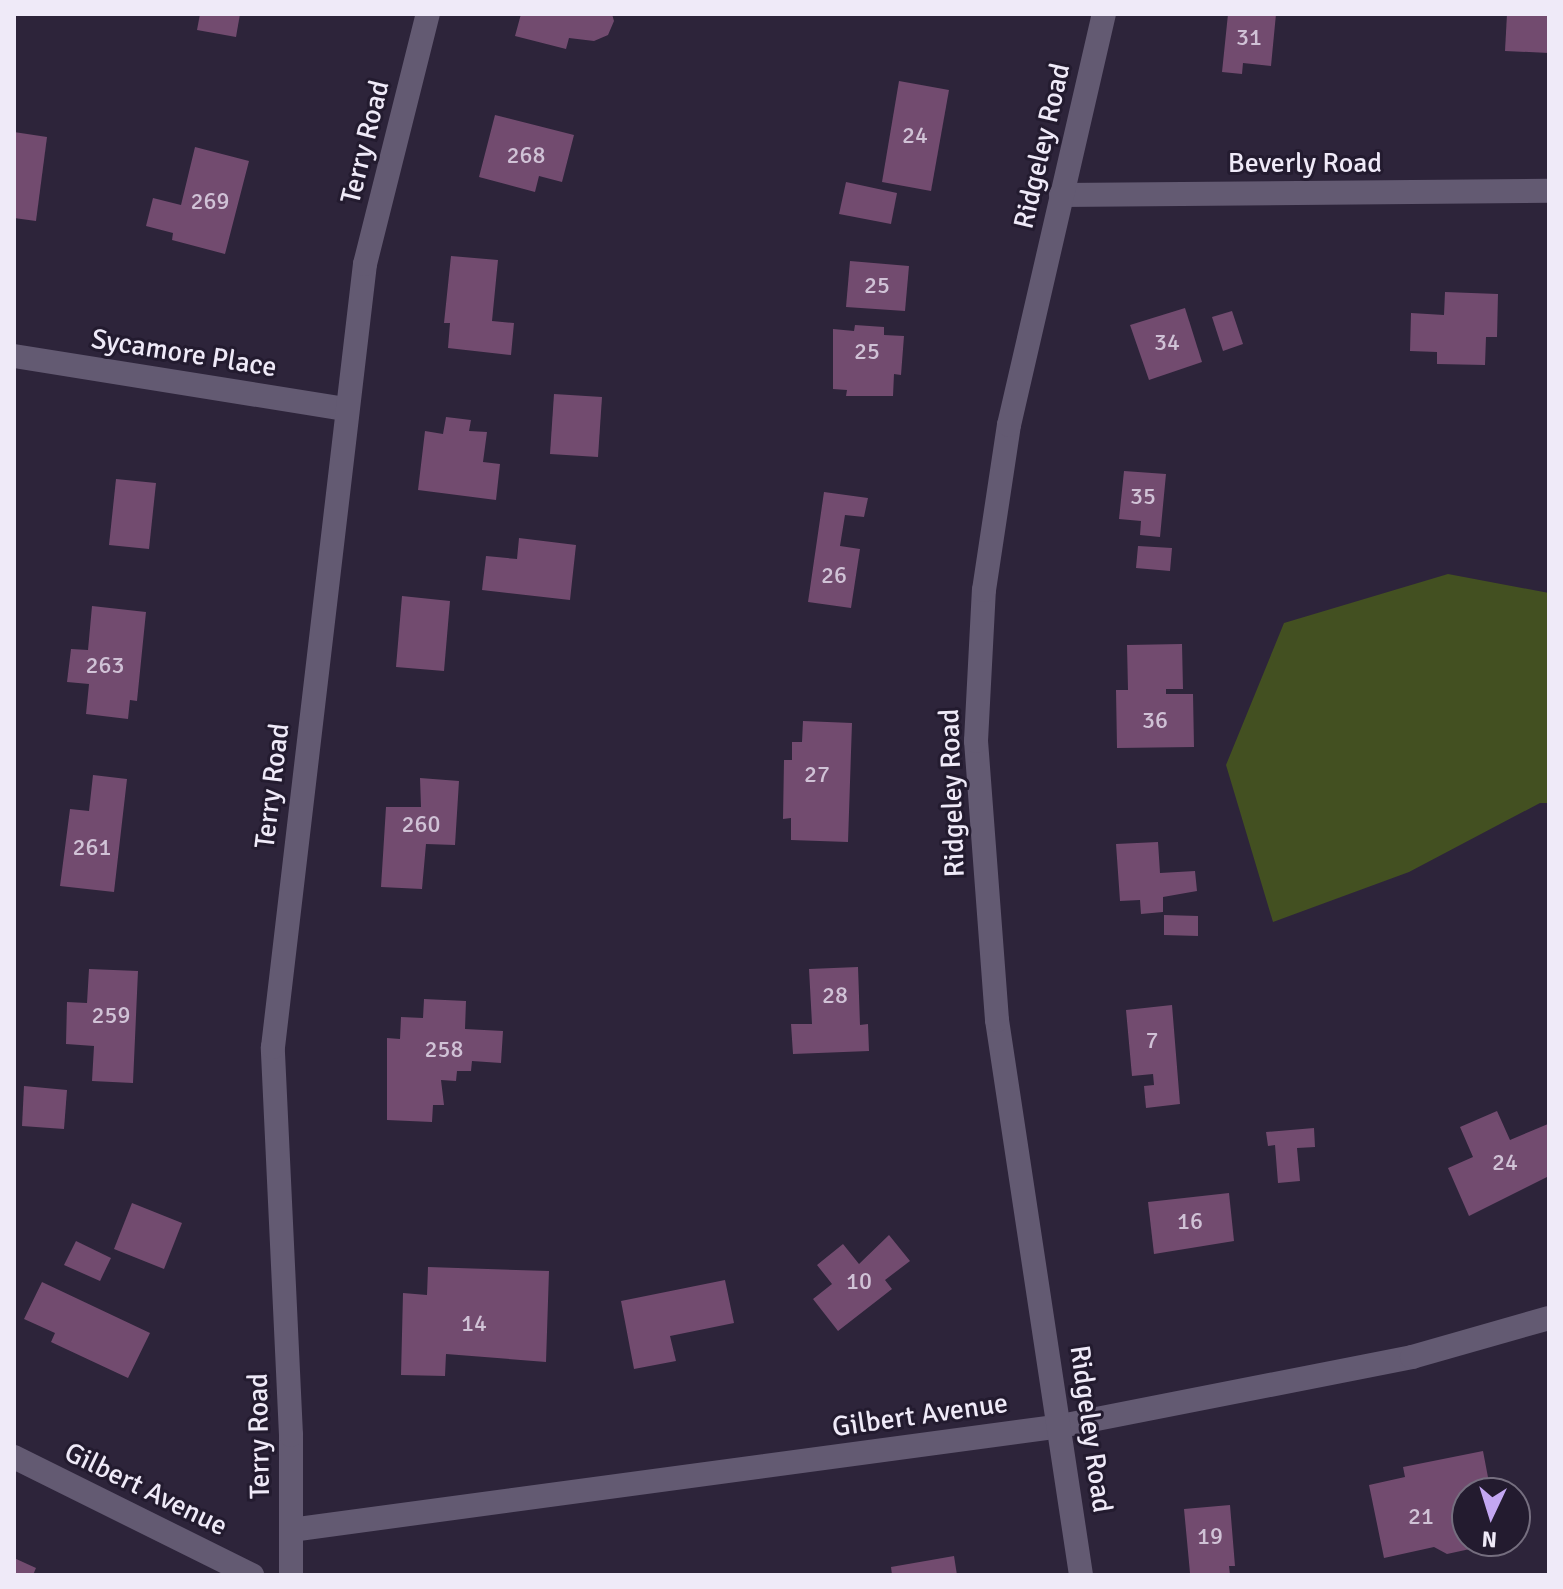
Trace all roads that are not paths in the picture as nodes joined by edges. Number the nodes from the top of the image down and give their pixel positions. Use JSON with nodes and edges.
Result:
{"nodes":[{"id":1,"x":428,"y":14,"type":"edge"},
{"id":2,"x":1104,"y":14,"type":"edge"},
{"id":3,"x":1549,"y":191,"type":"edge"},
{"id":4,"x":1061,"y":195,"type":"junction"},
{"id":5,"x":14,"y":356,"type":"edge"},
{"id":6,"x":346,"y":409,"type":"junction"},
{"id":7,"x":1549,"y":1318,"type":"edge"},
{"id":8,"x":1061,"y":1426,"type":"junction"},
{"id":9,"x":14,"y":1457,"type":"edge"},
{"id":10,"x":291,"y":1530,"type":"junction"},
{"id":11,"x":252,"y":1575,"type":"edge"},
{"id":12,"x":291,"y":1575,"type":"edge"},
{"id":13,"x":1081,"y":1575,"type":"edge"}],
"edges":[{"from":1,"to":6,"type":"street","name":"Terry Road"},
{"from":2,"to":4,"type":"street","name":"Ridgeley Road"},
{"from":3,"to":4,"type":"street","name":"Beverly Road"},
{"from":4,"to":8,"type":"street","name":"Ridgeley Road"},
{"from":5,"to":6,"type":"street","name":"Sycamore Place"},
{"from":6,"to":10,"type":"street","name":"Terry Road"},
{"from":7,"to":8,"type":"street","name":"Gilbert Avenue"},
{"from":8,"to":10,"type":"street","name":"Gilbert Avenue"},
{"from":8,"to":13,"type":"street","name":"Ridgeley Road"},
{"from":9,"to":11,"type":"street","name":"Gilbert Avenue"},
{"from":10,"to":12,"type":"street","name":"Terry Road"}]}
